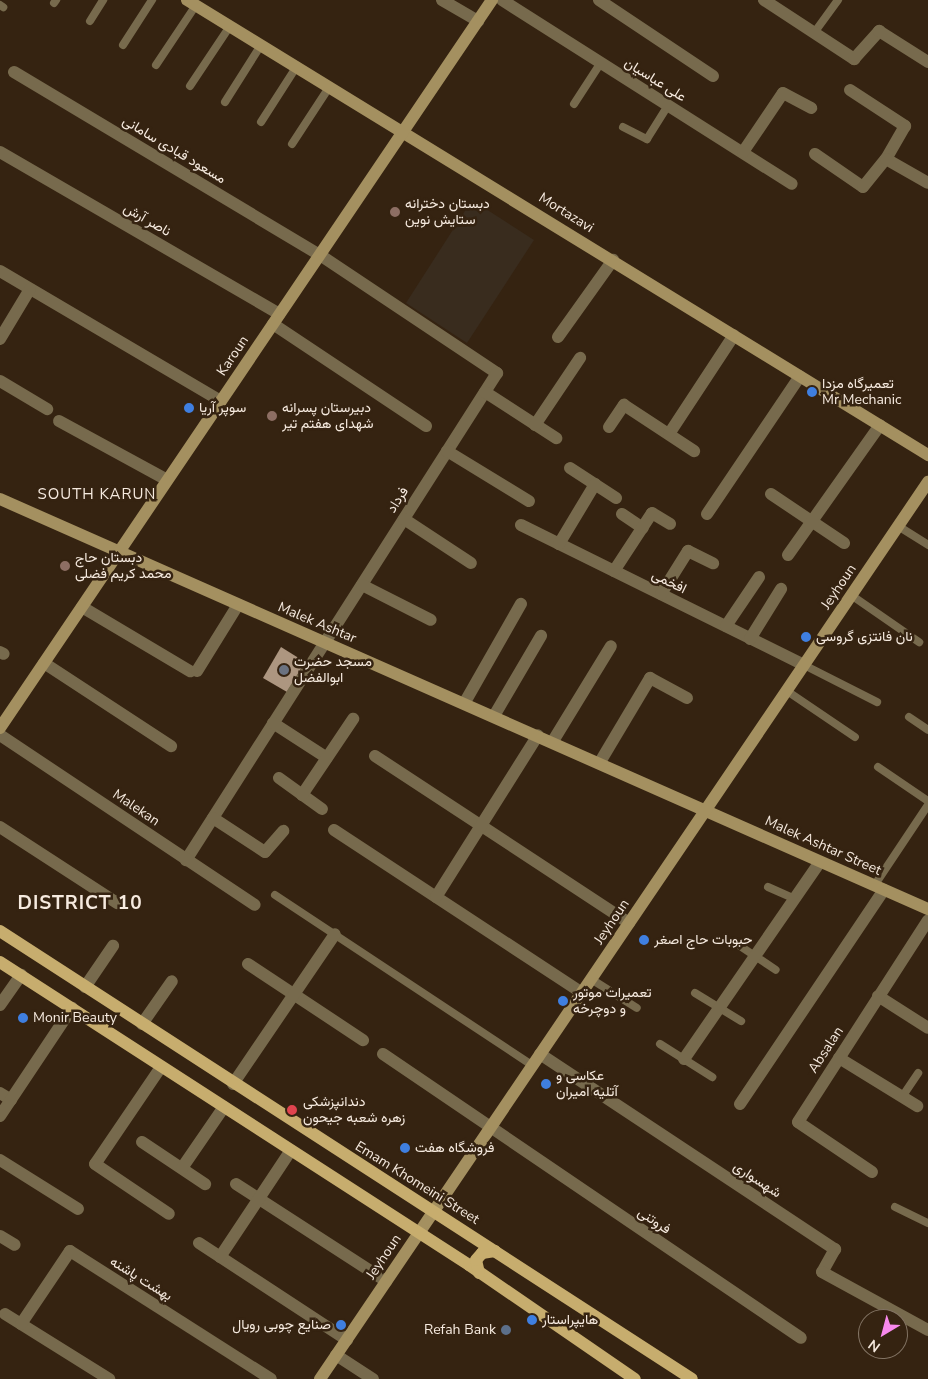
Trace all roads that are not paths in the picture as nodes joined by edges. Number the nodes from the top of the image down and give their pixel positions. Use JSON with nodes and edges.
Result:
{"nodes":[{"id":1,"x":103,"y":0,"type":"edge"},
{"id":2,"x":152,"y":0,"type":"edge"},
{"id":3,"x":442,"y":0,"type":"edge"},
{"id":4,"x":492,"y":0,"type":"edge"},
{"id":5,"x":502,"y":0,"type":"edge"},
{"id":6,"x":599,"y":0,"type":"edge"},
{"id":7,"x":764,"y":0,"type":"edge"},
{"id":8,"x":838,"y":0,"type":"edge"},
{"id":9,"x":192,"y":3,"type":"edge"},
{"id":10,"x":90,"y":21,"type":"dead end"},
{"id":11,"x":478,"y":21,"type":"junction"},
{"id":12,"x":230,"y":26,"type":"junction"},
{"id":13,"x":814,"y":33,"type":"junction"},
{"id":14,"x":123,"y":45,"type":"dead end"},
{"id":15,"x":261,"y":45,"type":"junction"},
{"id":16,"x":928,"y":62,"type":"edge"},
{"id":17,"x":600,"y":64,"type":"junction"},
{"id":18,"x":156,"y":65,"type":"dead end"},
{"id":19,"x":297,"y":66,"type":"junction"},
{"id":20,"x":14,"y":72,"type":"dead end"},
{"id":21,"x":713,"y":76,"type":"dead end"},
{"id":22,"x":190,"y":86,"type":"dead end"},
{"id":23,"x":330,"y":86,"type":"junction"},
{"id":24,"x":850,"y":90,"type":"dead end"},
{"id":25,"x":225,"y":102,"type":"dead end"},
{"id":26,"x":574,"y":104,"type":"dead end"},
{"id":27,"x":668,"y":105,"type":"junction"},
{"id":28,"x":811,"y":108,"type":"dead end"},
{"id":29,"x":261,"y":122,"type":"dead end"},
{"id":30,"x":623,"y":127,"type":"dead end"},
{"id":31,"x":404,"y":130,"type":"junction"},
{"id":32,"x":292,"y":144,"type":"dead end"},
{"id":33,"x":0,"y":152,"type":"edge"},
{"id":34,"x":743,"y":152,"type":"junction"},
{"id":35,"x":815,"y":154,"type":"dead end"},
{"id":36,"x":886,"y":158,"type":"junction"},
{"id":37,"x":928,"y":183,"type":"edge"},
{"id":38,"x":792,"y":184,"type":"dead end"},
{"id":39,"x":320,"y":255,"type":"junction"},
{"id":40,"x":613,"y":260,"type":"junction"},
{"id":41,"x":0,"y":271,"type":"edge"},
{"id":42,"x":30,"y":289,"type":"junction"},
{"id":43,"x":276,"y":319,"type":"junction"},
{"id":44,"x":734,"y":335,"type":"junction"},
{"id":45,"x":558,"y":337,"type":"dead end"},
{"id":46,"x":0,"y":339,"type":"edge"},
{"id":47,"x":580,"y":358,"type":"dead end"},
{"id":48,"x":497,"y":373,"type":"joint"},
{"id":49,"x":800,"y":376,"type":"junction"},
{"id":50,"x":0,"y":381,"type":"edge"},
{"id":51,"x":485,"y":392,"type":"junction"},
{"id":52,"x":221,"y":401,"type":"junction"},
{"id":53,"x":47,"y":409,"type":"dead end"},
{"id":54,"x":59,"y":420,"type":"dead end"},
{"id":55,"x":535,"y":425,"type":"junction"},
{"id":56,"x":880,"y":425,"type":"junction"},
{"id":57,"x":426,"y":426,"type":"dead end"},
{"id":58,"x":609,"y":427,"type":"dead end"},
{"id":59,"x":669,"y":434,"type":"junction"},
{"id":60,"x":556,"y":438,"type":"dead end"},
{"id":61,"x":447,"y":451,"type":"junction"},
{"id":62,"x":694,"y":451,"type":"dead end"},
{"id":63,"x":928,"y":455,"type":"edge"},
{"id":64,"x":570,"y":468,"type":"dead end"},
{"id":65,"x":167,"y":480,"type":"junction"},
{"id":66,"x":928,"y":482,"type":"edge"},
{"id":67,"x":595,"y":484,"type":"junction"},
{"id":68,"x":771,"y":494,"type":"dead end"},
{"id":69,"x":616,"y":498,"type":"dead end"},
{"id":70,"x":0,"y":499,"type":"edge"},
{"id":71,"x":529,"y":501,"type":"dead end"},
{"id":72,"x":622,"y":514,"type":"dead end"},
{"id":73,"x":707,"y":514,"type":"dead end"},
{"id":74,"x":404,"y":519,"type":"junction"},
{"id":75,"x":811,"y":522,"type":"junction"},
{"id":76,"x":670,"y":524,"type":"dead end"},
{"id":77,"x":521,"y":525,"type":"dead end"},
{"id":78,"x":898,"y":526,"type":"junction"},
{"id":79,"x":643,"y":528,"type":"junction"},
{"id":80,"x":844,"y":543,"type":"dead end"},
{"id":81,"x":559,"y":544,"type":"junction"},
{"id":82,"x":928,"y":545,"type":"edge"},
{"id":83,"x":120,"y":551,"type":"junction"},
{"id":84,"x":788,"y":555,"type":"dead end"},
{"id":85,"x":472,"y":563,"type":"dead end"},
{"id":86,"x":713,"y":563,"type":"dead end"},
{"id":87,"x":614,"y":571,"type":"junction"},
{"id":88,"x":759,"y":577,"type":"dead end"},
{"id":89,"x":362,"y":585,"type":"junction"},
{"id":90,"x":781,"y":589,"type":"dead end"},
{"id":91,"x":661,"y":594,"type":"junction"},
{"id":92,"x":851,"y":595,"type":"junction"},
{"id":93,"x":521,"y":604,"type":"dead end"},
{"id":94,"x":238,"y":605,"type":"junction"},
{"id":95,"x":82,"y":607,"type":"junction"},
{"id":96,"x":431,"y":620,"type":"dead end"},
{"id":97,"x":726,"y":626,"type":"junction"},
{"id":98,"x":541,"y":636,"type":"dead end"},
{"id":99,"x":750,"y":638,"type":"junction"},
{"id":100,"x":919,"y":642,"type":"dead end"},
{"id":101,"x":325,"y":643,"type":"junction"},
{"id":102,"x":612,"y":646,"type":"dead end"},
{"id":103,"x":44,"y":663,"type":"junction"},
{"id":104,"x":804,"y":665,"type":"junction"},
{"id":105,"x":787,"y":691,"type":"junction"},
{"id":106,"x":687,"y":698,"type":"dead end"},
{"id":107,"x":465,"y":702,"type":"junction"},
{"id":108,"x":877,"y":702,"type":"dead end"},
{"id":109,"x":494,"y":716,"type":"junction"},
{"id":110,"x":909,"y":717,"type":"dead end"},
{"id":111,"x":353,"y":719,"type":"dead end"},
{"id":112,"x":273,"y":724,"type":"junction"},
{"id":113,"x":0,"y":728,"type":"edge"},
{"id":114,"x":928,"y":730,"type":"edge"},
{"id":115,"x":0,"y":735,"type":"edge"},
{"id":116,"x":538,"y":735,"type":"junction"},
{"id":117,"x":855,"y":737,"type":"dead end"},
{"id":118,"x":553,"y":741,"type":"junction"},
{"id":119,"x":171,"y":746,"type":"dead end"},
{"id":120,"x":375,"y":756,"type":"dead end"},
{"id":121,"x":327,"y":758,"type":"junction"},
{"id":122,"x":600,"y":762,"type":"junction"},
{"id":123,"x":878,"y":767,"type":"dead end"},
{"id":124,"x":278,"y":778,"type":"dead end"},
{"id":125,"x":302,"y":795,"type":"junction"},
{"id":126,"x":928,"y":801,"type":"edge"},
{"id":127,"x":928,"y":805,"type":"edge"},
{"id":128,"x":322,"y":809,"type":"dead end"},
{"id":129,"x":705,"y":811,"type":"junction"},
{"id":130,"x":213,"y":818,"type":"junction"},
{"id":131,"x":0,"y":827,"type":"edge"},
{"id":132,"x":483,"y":827,"type":"junction"},
{"id":133,"x":334,"y":830,"type":"dead end"},
{"id":134,"x":283,"y":831,"type":"dead end"},
{"id":135,"x":186,"y":860,"type":"junction"},
{"id":136,"x":820,"y":862,"type":"junction"},
{"id":137,"x":768,"y":887,"type":"dead end"},
{"id":138,"x":879,"y":888,"type":"junction"},
{"id":139,"x":276,"y":895,"type":"dead end"},
{"id":140,"x":436,"y":897,"type":"junction"},
{"id":141,"x":795,"y":899,"type":"junction"},
{"id":142,"x":117,"y":904,"type":"dead end"},
{"id":143,"x":255,"y":905,"type":"dead end"},
{"id":144,"x":928,"y":909,"type":"edge"},
{"id":145,"x":928,"y":920,"type":"edge"},
{"id":146,"x":629,"y":923,"type":"junction"},
{"id":147,"x":0,"y":931,"type":"edge"},
{"id":148,"x":335,"y":934,"type":"junction"},
{"id":149,"x":734,"y":942,"type":"dead end"},
{"id":150,"x":113,"y":946,"type":"dead end"},
{"id":151,"x":755,"y":956,"type":"junction"},
{"id":152,"x":0,"y":962,"type":"edge"},
{"id":153,"x":248,"y":964,"type":"dead end"},
{"id":154,"x":776,"y":970,"type":"dead end"},
{"id":155,"x":21,"y":975,"type":"junction"},
{"id":156,"x":591,"y":979,"type":"junction"},
{"id":157,"x":172,"y":981,"type":"dead end"},
{"id":158,"x":86,"y":988,"type":"junction"},
{"id":159,"x":582,"y":993,"type":"junction"},
{"id":160,"x":695,"y":993,"type":"dead end"},
{"id":161,"x":293,"y":996,"type":"junction"},
{"id":162,"x":878,"y":996,"type":"junction"},
{"id":163,"x":0,"y":1005,"type":"edge"},
{"id":164,"x":720,"y":1007,"type":"junction"},
{"id":165,"x":72,"y":1008,"type":"junction"},
{"id":166,"x":637,"y":1008,"type":"dead end"},
{"id":167,"x":741,"y":1021,"type":"dead end"},
{"id":168,"x":142,"y":1024,"type":"junction"},
{"id":169,"x":928,"y":1027,"type":"edge"},
{"id":170,"x":364,"y":1040,"type":"dead end"},
{"id":171,"x":660,"y":1044,"type":"dead end"},
{"id":172,"x":384,"y":1054,"type":"dead end"},
{"id":173,"x":540,"y":1054,"type":"junction"},
{"id":174,"x":839,"y":1058,"type":"junction"},
{"id":175,"x":684,"y":1059,"type":"junction"},
{"id":176,"x":161,"y":1066,"type":"junction"},
{"id":177,"x":532,"y":1066,"type":"junction"},
{"id":178,"x":918,"y":1073,"type":"dead end"},
{"id":179,"x":712,"y":1077,"type":"dead end"},
{"id":180,"x":233,"y":1084,"type":"junction"},
{"id":181,"x":0,"y":1093,"type":"edge"},
{"id":182,"x":902,"y":1097,"type":"junction"},
{"id":183,"x":11,"y":1100,"type":"junction"},
{"id":184,"x":740,"y":1104,"type":"dead end"},
{"id":185,"x":916,"y":1106,"type":"dead end"},
{"id":186,"x":224,"y":1107,"type":"junction"},
{"id":187,"x":0,"y":1116,"type":"edge"},
{"id":188,"x":490,"y":1129,"type":"junction"},
{"id":189,"x":142,"y":1142,"type":"dead end"},
{"id":190,"x":291,"y":1150,"type":"junction"},
{"id":191,"x":0,"y":1160,"type":"edge"},
{"id":192,"x":182,"y":1168,"type":"junction"},
{"id":193,"x":872,"y":1172,"type":"dead end"},
{"id":194,"x":204,"y":1184,"type":"dead end"},
{"id":195,"x":236,"y":1184,"type":"dead end"},
{"id":196,"x":259,"y":1199,"type":"junction"},
{"id":197,"x":895,"y":1206,"type":"dead end"},
{"id":198,"x":78,"y":1209,"type":"dead end"},
{"id":199,"x":165,"y":1211,"type":"dead end"},
{"id":200,"x":434,"y":1211,"type":"junction"},
{"id":201,"x":928,"y":1223,"type":"edge"},
{"id":202,"x":419,"y":1233,"type":"junction"},
{"id":203,"x":0,"y":1236,"type":"edge"},
{"id":204,"x":199,"y":1244,"type":"dead end"},
{"id":205,"x":15,"y":1246,"type":"dead end"},
{"id":206,"x":495,"y":1251,"type":"junction"},
{"id":207,"x":220,"y":1257,"type":"junction"},
{"id":208,"x":479,"y":1273,"type":"junction"},
{"id":209,"x":386,"y":1281,"type":"junction"},
{"id":210,"x":879,"y":1309,"type":"edge"},
{"id":211,"x":5,"y":1314,"type":"dead end"},
{"id":212,"x":21,"y":1324,"type":"junction"},
{"id":213,"x":908,"y":1325,"type":"edge"},
{"id":214,"x":928,"y":1330,"type":"edge"},
{"id":215,"x":801,"y":1338,"type":"dead end"},
{"id":216,"x":347,"y":1340,"type":"junction"},
{"id":217,"x":336,"y":1355,"type":"junction"},
{"id":218,"x":110,"y":1379,"type":"edge"},
{"id":219,"x":271,"y":1379,"type":"edge"},
{"id":220,"x":320,"y":1379,"type":"edge"},
{"id":221,"x":373,"y":1379,"type":"edge"},
{"id":222,"x":635,"y":1379,"type":"edge"},
{"id":223,"x":692,"y":1379,"type":"edge"}],
"edges":[{"from":1,"to":10,"type":"lane"},
{"from":2,"to":14,"type":"lane"},
{"from":3,"to":11,"type":"street"},
{"from":4,"to":11,"type":"main road","name":"Karoun"},
{"from":5,"to":17,"type":"street","name":"علی عباسیان"},
{"from":6,"to":21,"type":"street"},
{"from":7,"to":13,"type":"street"},
{"from":8,"to":13,"type":"lane"},
{"from":9,"to":12,"type":"main road","name":"Mortazavi"},
{"from":9,"to":18,"type":"lane"},
{"from":11,"to":31,"type":"main road","name":"Karoun"},
{"from":12,"to":15,"type":"main road","name":"Mortazavi"},
{"from":12,"to":22,"type":"lane"},
{"from":13,"to":16,"type":"street"},
{"from":15,"to":19,"type":"main road","name":"Mortazavi"},
{"from":15,"to":25,"type":"lane"},
{"from":17,"to":26,"type":"lane"},
{"from":17,"to":27,"type":"street","name":"علی عباسیان"},
{"from":19,"to":23,"type":"main road","name":"Mortazavi"},
{"from":19,"to":29,"type":"lane"},
{"from":20,"to":39,"type":"street","name":"مسعود قبادی سامانی"},
{"from":23,"to":31,"type":"main road","name":"Mortazavi"},
{"from":23,"to":32,"type":"lane"},
{"from":24,"to":36,"type":"street"},
{"from":27,"to":30,"type":"lane"},
{"from":27,"to":34,"type":"street","name":"علی عباسیان"},
{"from":28,"to":34,"type":"street"},
{"from":31,"to":39,"type":"main road","name":"Karoun"},
{"from":31,"to":40,"type":"main road","name":"Mortazavi"},
{"from":33,"to":43,"type":"street","name":"ناصر آرش"},
{"from":34,"to":38,"type":"street","name":"علی عباسیان"},
{"from":35,"to":36,"type":"street"},
{"from":36,"to":37,"type":"street"},
{"from":39,"to":43,"type":"main road","name":"Karoun"},
{"from":39,"to":48,"type":"street","name":"مسعود قبادی سامانی"},
{"from":40,"to":44,"type":"main road","name":"Mortazavi"},
{"from":40,"to":45,"type":"street"},
{"from":41,"to":42,"type":"street"},
{"from":42,"to":46,"type":"street"},
{"from":42,"to":52,"type":"street"},
{"from":43,"to":52,"type":"main road","name":"Karoun"},
{"from":43,"to":57,"type":"street","name":"ناصر آرش"},
{"from":44,"to":49,"type":"main road","name":"Mortazavi"},
{"from":44,"to":59,"type":"street"},
{"from":47,"to":55,"type":"street"},
{"from":48,"to":51,"type":"street","name":"فرداد"},
{"from":49,"to":56,"type":"main road","name":"Mortazavi"},
{"from":49,"to":73,"type":"street"},
{"from":50,"to":53,"type":"street"},
{"from":51,"to":55,"type":"street"},
{"from":51,"to":61,"type":"street","name":"فرداد"},
{"from":52,"to":65,"type":"main road","name":"Karoun"},
{"from":54,"to":65,"type":"street"},
{"from":55,"to":60,"type":"street"},
{"from":56,"to":63,"type":"main road","name":"Mortazavi"},
{"from":56,"to":75,"type":"street"},
{"from":58,"to":59,"type":"street"},
{"from":59,"to":62,"type":"street"},
{"from":61,"to":71,"type":"street"},
{"from":61,"to":74,"type":"street","name":"فرداد"},
{"from":64,"to":67,"type":"street"},
{"from":65,"to":83,"type":"main road","name":"Karoun"},
{"from":66,"to":78,"type":"main road","name":"Jeyhoun"},
{"from":67,"to":69,"type":"street"},
{"from":67,"to":81,"type":"street"},
{"from":68,"to":75,"type":"street"},
{"from":70,"to":83,"type":"main road","name":"Malek Ashtar"},
{"from":72,"to":79,"type":"street"},
{"from":74,"to":85,"type":"street"},
{"from":74,"to":89,"type":"street","name":"فرداد"},
{"from":75,"to":80,"type":"street"},
{"from":75,"to":84,"type":"street"},
{"from":76,"to":79,"type":"street"},
{"from":77,"to":81,"type":"street","name":"افخمی"},
{"from":78,"to":82,"type":"lane"},
{"from":78,"to":92,"type":"main road","name":"Jeyhoun"},
{"from":79,"to":87,"type":"street"},
{"from":81,"to":87,"type":"street","name":"افخمی"},
{"from":83,"to":94,"type":"main road","name":"Malek Ashtar"},
{"from":83,"to":95,"type":"main road","name":"Karoun"},
{"from":86,"to":91,"type":"street"},
{"from":87,"to":91,"type":"street","name":"افخمی"},
{"from":88,"to":97,"type":"street"},
{"from":89,"to":96,"type":"street"},
{"from":89,"to":101,"type":"street","name":"فرداد"},
{"from":90,"to":99,"type":"street"},
{"from":91,"to":97,"type":"street","name":"افخمی"},
{"from":92,"to":100,"type":"lane"},
{"from":92,"to":104,"type":"main road","name":"Jeyhoun"},
{"from":93,"to":107,"type":"street"},
{"from":94,"to":95,"type":"street"},
{"from":94,"to":101,"type":"main road","name":"Malek Ashtar"},
{"from":95,"to":103,"type":"main road","name":"Karoun"},
{"from":97,"to":99,"type":"street","name":"افخمی"},
{"from":98,"to":109,"type":"street"},
{"from":99,"to":104,"type":"street","name":"افخمی"},
{"from":101,"to":107,"type":"main road","name":"Malek Ashtar"},
{"from":101,"to":112,"type":"street","name":"فرداد"},
{"from":102,"to":118,"type":"street"},
{"from":103,"to":113,"type":"main road","name":"Karoun"},
{"from":103,"to":119,"type":"street"},
{"from":104,"to":105,"type":"main road","name":"Jeyhoun"},
{"from":104,"to":108,"type":"lane"},
{"from":105,"to":117,"type":"lane"},
{"from":105,"to":129,"type":"main road","name":"Jeyhoun"},
{"from":106,"to":122,"type":"street"},
{"from":107,"to":109,"type":"main road","name":"Malek Ashtar"},
{"from":109,"to":116,"type":"main road","name":"Malek Ashtar"},
{"from":110,"to":114,"type":"lane"},
{"from":111,"to":121,"type":"street"},
{"from":112,"to":121,"type":"street"},
{"from":112,"to":130,"type":"street","name":"فرداد"},
{"from":115,"to":135,"type":"street","name":"Malekan"},
{"from":116,"to":118,"type":"main road","name":"Malek Ashtar"},
{"from":116,"to":132,"type":"street"},
{"from":118,"to":122,"type":"main road","name":"Malek Ashtar"},
{"from":120,"to":132,"type":"street"},
{"from":121,"to":125,"type":"street"},
{"from":122,"to":129,"type":"main road","name":"Malek Ashtar"},
{"from":123,"to":126,"type":"lane"},
{"from":124,"to":125,"type":"street"},
{"from":125,"to":128,"type":"street"},
{"from":127,"to":138,"type":"lane"},
{"from":129,"to":136,"type":"main road","name":"Malek Ashtar Street"},
{"from":129,"to":146,"type":"main road","name":"Jeyhoun"},
{"from":130,"to":134,"type":"street"},
{"from":130,"to":135,"type":"street","name":"فرداد"},
{"from":131,"to":142,"type":"street"},
{"from":132,"to":140,"type":"street"},
{"from":132,"to":146,"type":"street"},
{"from":133,"to":140,"type":"street"},
{"from":135,"to":143,"type":"street","name":"Malekan"},
{"from":136,"to":138,"type":"main road","name":"Malek Ashtar Street"},
{"from":136,"to":141,"type":"street"},
{"from":137,"to":141,"type":"lane"},
{"from":138,"to":144,"type":"main road","name":"Malek Ashtar Street"},
{"from":138,"to":184,"type":"street"},
{"from":139,"to":148,"type":"lane"},
{"from":140,"to":159,"type":"street"},
{"from":141,"to":151,"type":"street"},
{"from":145,"to":162,"type":"street","name":"Absalan"},
{"from":146,"to":156,"type":"main road","name":"Jeyhoun"},
{"from":147,"to":158,"type":"main road","name":"Emam Khomeini Street"},
{"from":148,"to":161,"type":"street"},
{"from":148,"to":177,"type":"lane"},
{"from":149,"to":151,"type":"lane"},
{"from":150,"to":158,"type":"street"},
{"from":151,"to":154,"type":"lane"},
{"from":151,"to":164,"type":"street"},
{"from":152,"to":155,"type":"main road"},
{"from":153,"to":161,"type":"street"},
{"from":155,"to":163,"type":"street"},
{"from":155,"to":165,"type":"main road"},
{"from":156,"to":159,"type":"main road","name":"Jeyhoun"},
{"from":156,"to":166,"type":"lane"},
{"from":157,"to":168,"type":"street"},
{"from":158,"to":168,"type":"main road","name":"Emam Khomeini Street"},
{"from":159,"to":173,"type":"main road","name":"Jeyhoun"},
{"from":160,"to":164,"type":"lane"},
{"from":161,"to":170,"type":"street"},
{"from":161,"to":180,"type":"street"},
{"from":162,"to":169,"type":"street"},
{"from":162,"to":174,"type":"street","name":"Absalan"},
{"from":164,"to":167,"type":"lane"},
{"from":164,"to":175,"type":"street"},
{"from":165,"to":176,"type":"main road"},
{"from":165,"to":183,"type":"street"},
{"from":168,"to":180,"type":"main road","name":"Emam Khomeini Street"},
{"from":171,"to":175,"type":"lane"},
{"from":172,"to":188,"type":"street","name":"فروتنی"},
{"from":173,"to":177,"type":"main road","name":"Jeyhoun"},
{"from":173,"to":210,"type":"street","name":"شهسواری"},
{"from":174,"to":182,"type":"street"},
{"from":174,"to":193,"type":"street","name":"Absalan"},
{"from":175,"to":179,"type":"lane"},
{"from":176,"to":186,"type":"main road"},
{"from":176,"to":199,"type":"street"},
{"from":177,"to":188,"type":"main road","name":"Jeyhoun"},
{"from":178,"to":182,"type":"lane"},
{"from":180,"to":200,"type":"main road","name":"Emam Khomeini Street"},
{"from":181,"to":183,"type":"street"},
{"from":182,"to":185,"type":"street"},
{"from":183,"to":187,"type":"street"},
{"from":186,"to":190,"type":"main road"},
{"from":186,"to":192,"type":"street"},
{"from":188,"to":200,"type":"main road","name":"Jeyhoun"},
{"from":188,"to":215,"type":"street","name":"فروتنی"},
{"from":189,"to":192,"type":"street"},
{"from":190,"to":196,"type":"street"},
{"from":190,"to":202,"type":"main road"},
{"from":191,"to":198,"type":"street"},
{"from":192,"to":194,"type":"street"},
{"from":195,"to":196,"type":"street"},
{"from":196,"to":207,"type":"street"},
{"from":196,"to":209,"type":"street"},
{"from":197,"to":201,"type":"lane"},
{"from":200,"to":202,"type":"main road","name":"Jeyhoun"},
{"from":200,"to":206,"type":"main road","name":"Emam Khomeini Street"},
{"from":202,"to":208,"type":"main road"},
{"from":202,"to":209,"type":"main road","name":"Jeyhoun"},
{"from":203,"to":205,"type":"street"},
{"from":204,"to":207,"type":"street"},
{"from":206,"to":208,"type":"main road"},
{"from":206,"to":223,"type":"main road","name":"Emam Khomeini Street"},
{"from":207,"to":216,"type":"street"},
{"from":208,"to":222,"type":"main road"},
{"from":209,"to":216,"type":"main road","name":"Jeyhoun"},
{"from":211,"to":212,"type":"street"},
{"from":212,"to":218,"type":"street"},
{"from":212,"to":219,"type":"street","name":"بهشت پاشنه"},
{"from":213,"to":214,"type":"street","name":"شهسواری"},
{"from":216,"to":217,"type":"main road","name":"Jeyhoun"},
{"from":217,"to":220,"type":"main road","name":"Jeyhoun"},
{"from":217,"to":221,"type":"street"}]}
